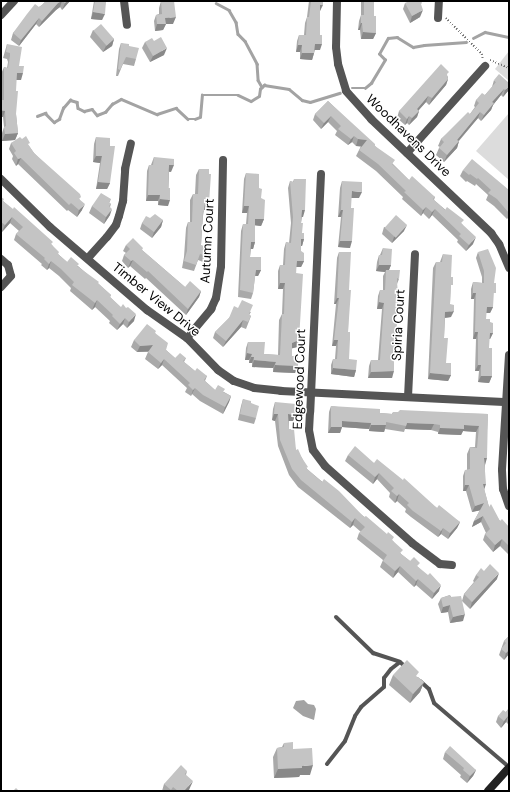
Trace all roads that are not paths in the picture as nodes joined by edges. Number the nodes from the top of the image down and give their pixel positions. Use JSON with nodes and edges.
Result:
{"nodes":[{"id":1,"x":14,"y":1,"type":"edge"},
{"id":2,"x":124,"y":1,"type":"edge"},
{"id":3,"x":337,"y":1,"type":"edge"},
{"id":4,"x":439,"y":1,"type":"edge"},
{"id":5,"x":438,"y":14,"type":"road end"},
{"id":6,"x":1,"y":15,"type":"edge"},
{"id":7,"x":127,"y":25,"type":"dead end"},
{"id":8,"x":486,"y":62,"type":"road end"},
{"id":9,"x":132,"y":144,"type":"dead end"},
{"id":10,"x":407,"y":153,"type":"junction"},
{"id":11,"x":223,"y":160,"type":"dead end"},
{"id":12,"x":322,"y":174,"type":"dead end"},
{"id":13,"x":1,"y":179,"type":"edge"},
{"id":14,"x":415,"y":254,"type":"dead end"},
{"id":15,"x":88,"y":258,"type":"junction"},
{"id":16,"x":1,"y":259,"type":"edge"},
{"id":17,"x":509,"y":268,"type":"edge"},
{"id":18,"x":1,"y":286,"type":"edge"},
{"id":19,"x":187,"y":338,"type":"junction"},
{"id":20,"x":509,"y":355,"type":"edge"},
{"id":21,"x":310,"y":392,"type":"junction"},
{"id":22,"x":408,"y":396,"type":"junction"},
{"id":23,"x":508,"y":402,"type":"edge"},
{"id":24,"x":509,"y":506,"type":"edge"},
{"id":25,"x":452,"y":565,"type":"dead end"},
{"id":26,"x":336,"y":618,"type":"dead end"},
{"id":27,"x":400,"y":662,"type":"junction"},
{"id":28,"x":412,"y":673,"type":"edge"},
{"id":29,"x":417,"y":678,"type":"edge"},
{"id":30,"x":327,"y":764,"type":"dead end"},
{"id":31,"x":509,"y":768,"type":"edge"},
{"id":32,"x":488,"y":791,"type":"edge"}],
"edges":[{"from":1,"to":6,"type":"street"},
{"from":2,"to":7,"type":"street"},
{"from":3,"to":10,"type":"street","name":"Woodhavens Drive"},
{"from":4,"to":5,"type":"street"},
{"from":8,"to":10,"type":"street"},
{"from":9,"to":15,"type":"street"},
{"from":10,"to":17,"type":"street","name":"Woodhavens Drive"},
{"from":11,"to":19,"type":"street","name":"Autumn Court"},
{"from":12,"to":21,"type":"street","name":"Edgewood Court"},
{"from":13,"to":15,"type":"street","name":"Timber View Drive"},
{"from":14,"to":22,"type":"street","name":"Spiria Court"},
{"from":15,"to":19,"type":"street","name":"Timber View Drive"},
{"from":16,"to":18,"type":"street"},
{"from":19,"to":21,"type":"street","name":"Timber View Drive"},
{"from":20,"to":23,"type":"street"},
{"from":21,"to":22,"type":"street","name":"Timber View Drive"},
{"from":21,"to":25,"type":"street","name":"Edgewood Court"},
{"from":22,"to":23,"type":"street","name":"Timber View Drive"},
{"from":23,"to":24,"type":"street"},
{"from":26,"to":27,"type":"lane"},
{"from":27,"to":28,"type":"lane"},
{"from":27,"to":30,"type":"lane"},
{"from":29,"to":31,"type":"lane"},
{"from":31,"to":32,"type":"street"}]}
